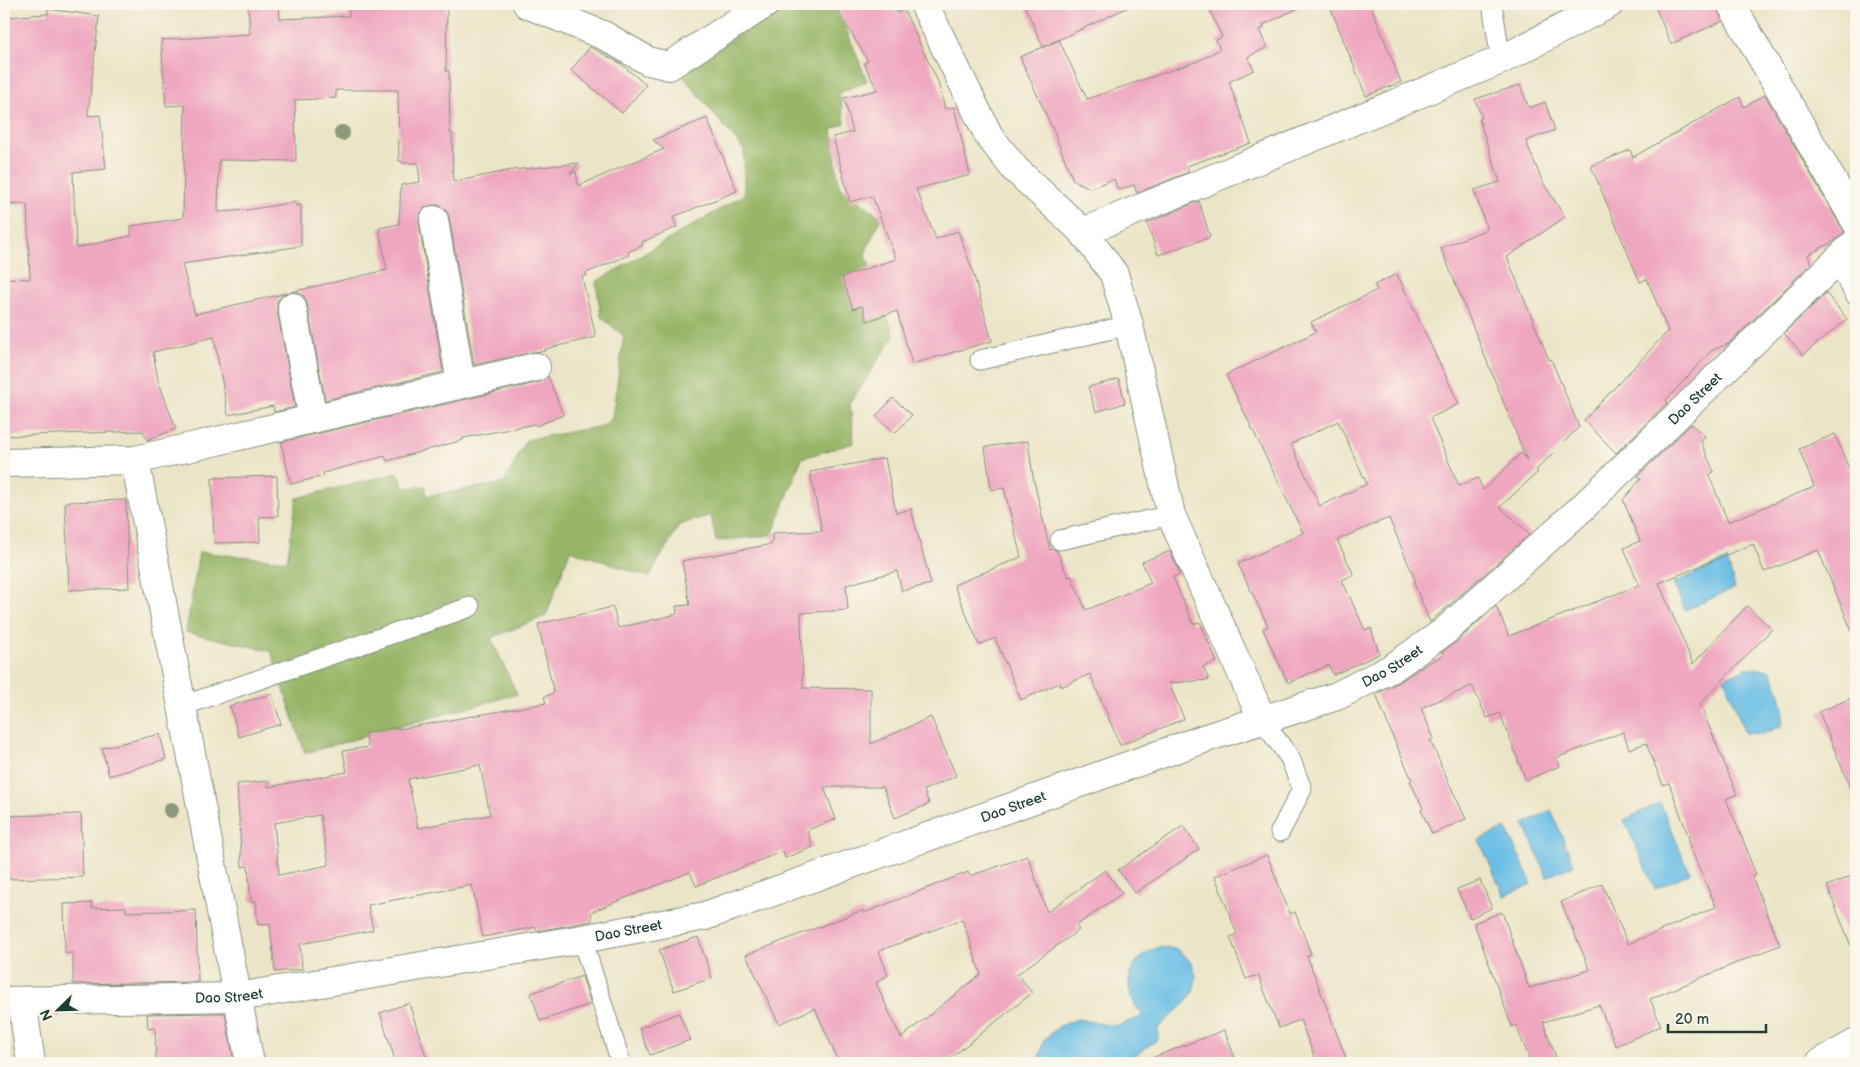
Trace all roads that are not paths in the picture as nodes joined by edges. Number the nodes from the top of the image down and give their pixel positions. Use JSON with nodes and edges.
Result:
{"nodes":[{"id":1,"x":527,"y":4,"type":"edge"},
{"id":2,"x":765,"y":4,"type":"edge"},
{"id":3,"x":924,"y":4,"type":"edge"},
{"id":4,"x":1492,"y":4,"type":"edge"},
{"id":5,"x":1609,"y":4,"type":"edge"},
{"id":6,"x":1731,"y":4,"type":"edge"},
{"id":7,"x":1501,"y":60,"type":"junction"},
{"id":8,"x":434,"y":220,"type":"dead end"},
{"id":9,"x":1856,"y":222,"type":"edge"},
{"id":10,"x":1083,"y":232,"type":"junction"},
{"id":11,"x":1856,"y":242,"type":"edge"},
{"id":12,"x":1836,"y":261,"type":"junction"},
{"id":13,"x":1856,"y":296,"type":"edge"},
{"id":14,"x":292,"y":307,"type":"dead end"},
{"id":15,"x":1129,"y":325,"type":"junction"},
{"id":16,"x":980,"y":360,"type":"dead end"},
{"id":17,"x":536,"y":367,"type":"dead end"},
{"id":18,"x":461,"y":384,"type":"junction"},
{"id":19,"x":313,"y":419,"type":"junction"},
{"id":20,"x":135,"y":460,"type":"junction"},
{"id":21,"x":4,"y":463,"type":"edge"},
{"id":22,"x":1171,"y":515,"type":"junction"},
{"id":23,"x":1060,"y":540,"type":"dead end"},
{"id":24,"x":470,"y":607,"type":"dead end"},
{"id":25,"x":182,"y":706,"type":"junction"},
{"id":26,"x":1263,"y":721,"type":"junction"},
{"id":27,"x":1280,"y":832,"type":"dead end"},
{"id":28,"x":582,"y":939,"type":"junction"},
{"id":29,"x":238,"y":996,"type":"junction"},
{"id":30,"x":13,"y":1001,"type":"edge"},
{"id":31,"x":1856,"y":1043,"type":"edge"},
{"id":32,"x":31,"y":1063,"type":"edge"},
{"id":33,"x":250,"y":1063,"type":"edge"},
{"id":34,"x":621,"y":1063,"type":"edge"},
{"id":35,"x":1820,"y":1063,"type":"edge"}],
"edges":[{"from":1,"to":2,"type":"street"},
{"from":3,"to":10,"type":"street"},
{"from":4,"to":7,"type":"lane"},
{"from":5,"to":7,"type":"street"},
{"from":6,"to":9,"type":"street"},
{"from":7,"to":10,"type":"street"},
{"from":8,"to":18,"type":"street"},
{"from":10,"to":15,"type":"street"},
{"from":11,"to":12,"type":"street","name":"Dao Street"},
{"from":12,"to":13,"type":"lane"},
{"from":12,"to":26,"type":"street","name":"Dao Street"},
{"from":14,"to":19,"type":"street"},
{"from":15,"to":16,"type":"lane"},
{"from":15,"to":22,"type":"street"},
{"from":17,"to":18,"type":"street"},
{"from":18,"to":19,"type":"street"},
{"from":19,"to":20,"type":"street"},
{"from":20,"to":21,"type":"street"},
{"from":20,"to":25,"type":"street"},
{"from":22,"to":23,"type":"lane"},
{"from":22,"to":26,"type":"street"},
{"from":24,"to":25,"type":"lane"},
{"from":25,"to":29,"type":"street"},
{"from":26,"to":27,"type":"lane"},
{"from":26,"to":28,"type":"street","name":"Dao Street"},
{"from":28,"to":29,"type":"street","name":"Dao Street"},
{"from":28,"to":34,"type":"lane"},
{"from":29,"to":30,"type":"street","name":"Dao Street"},
{"from":29,"to":33,"type":"street"},
{"from":30,"to":32,"type":"street"},
{"from":31,"to":35,"type":"street"}]}
